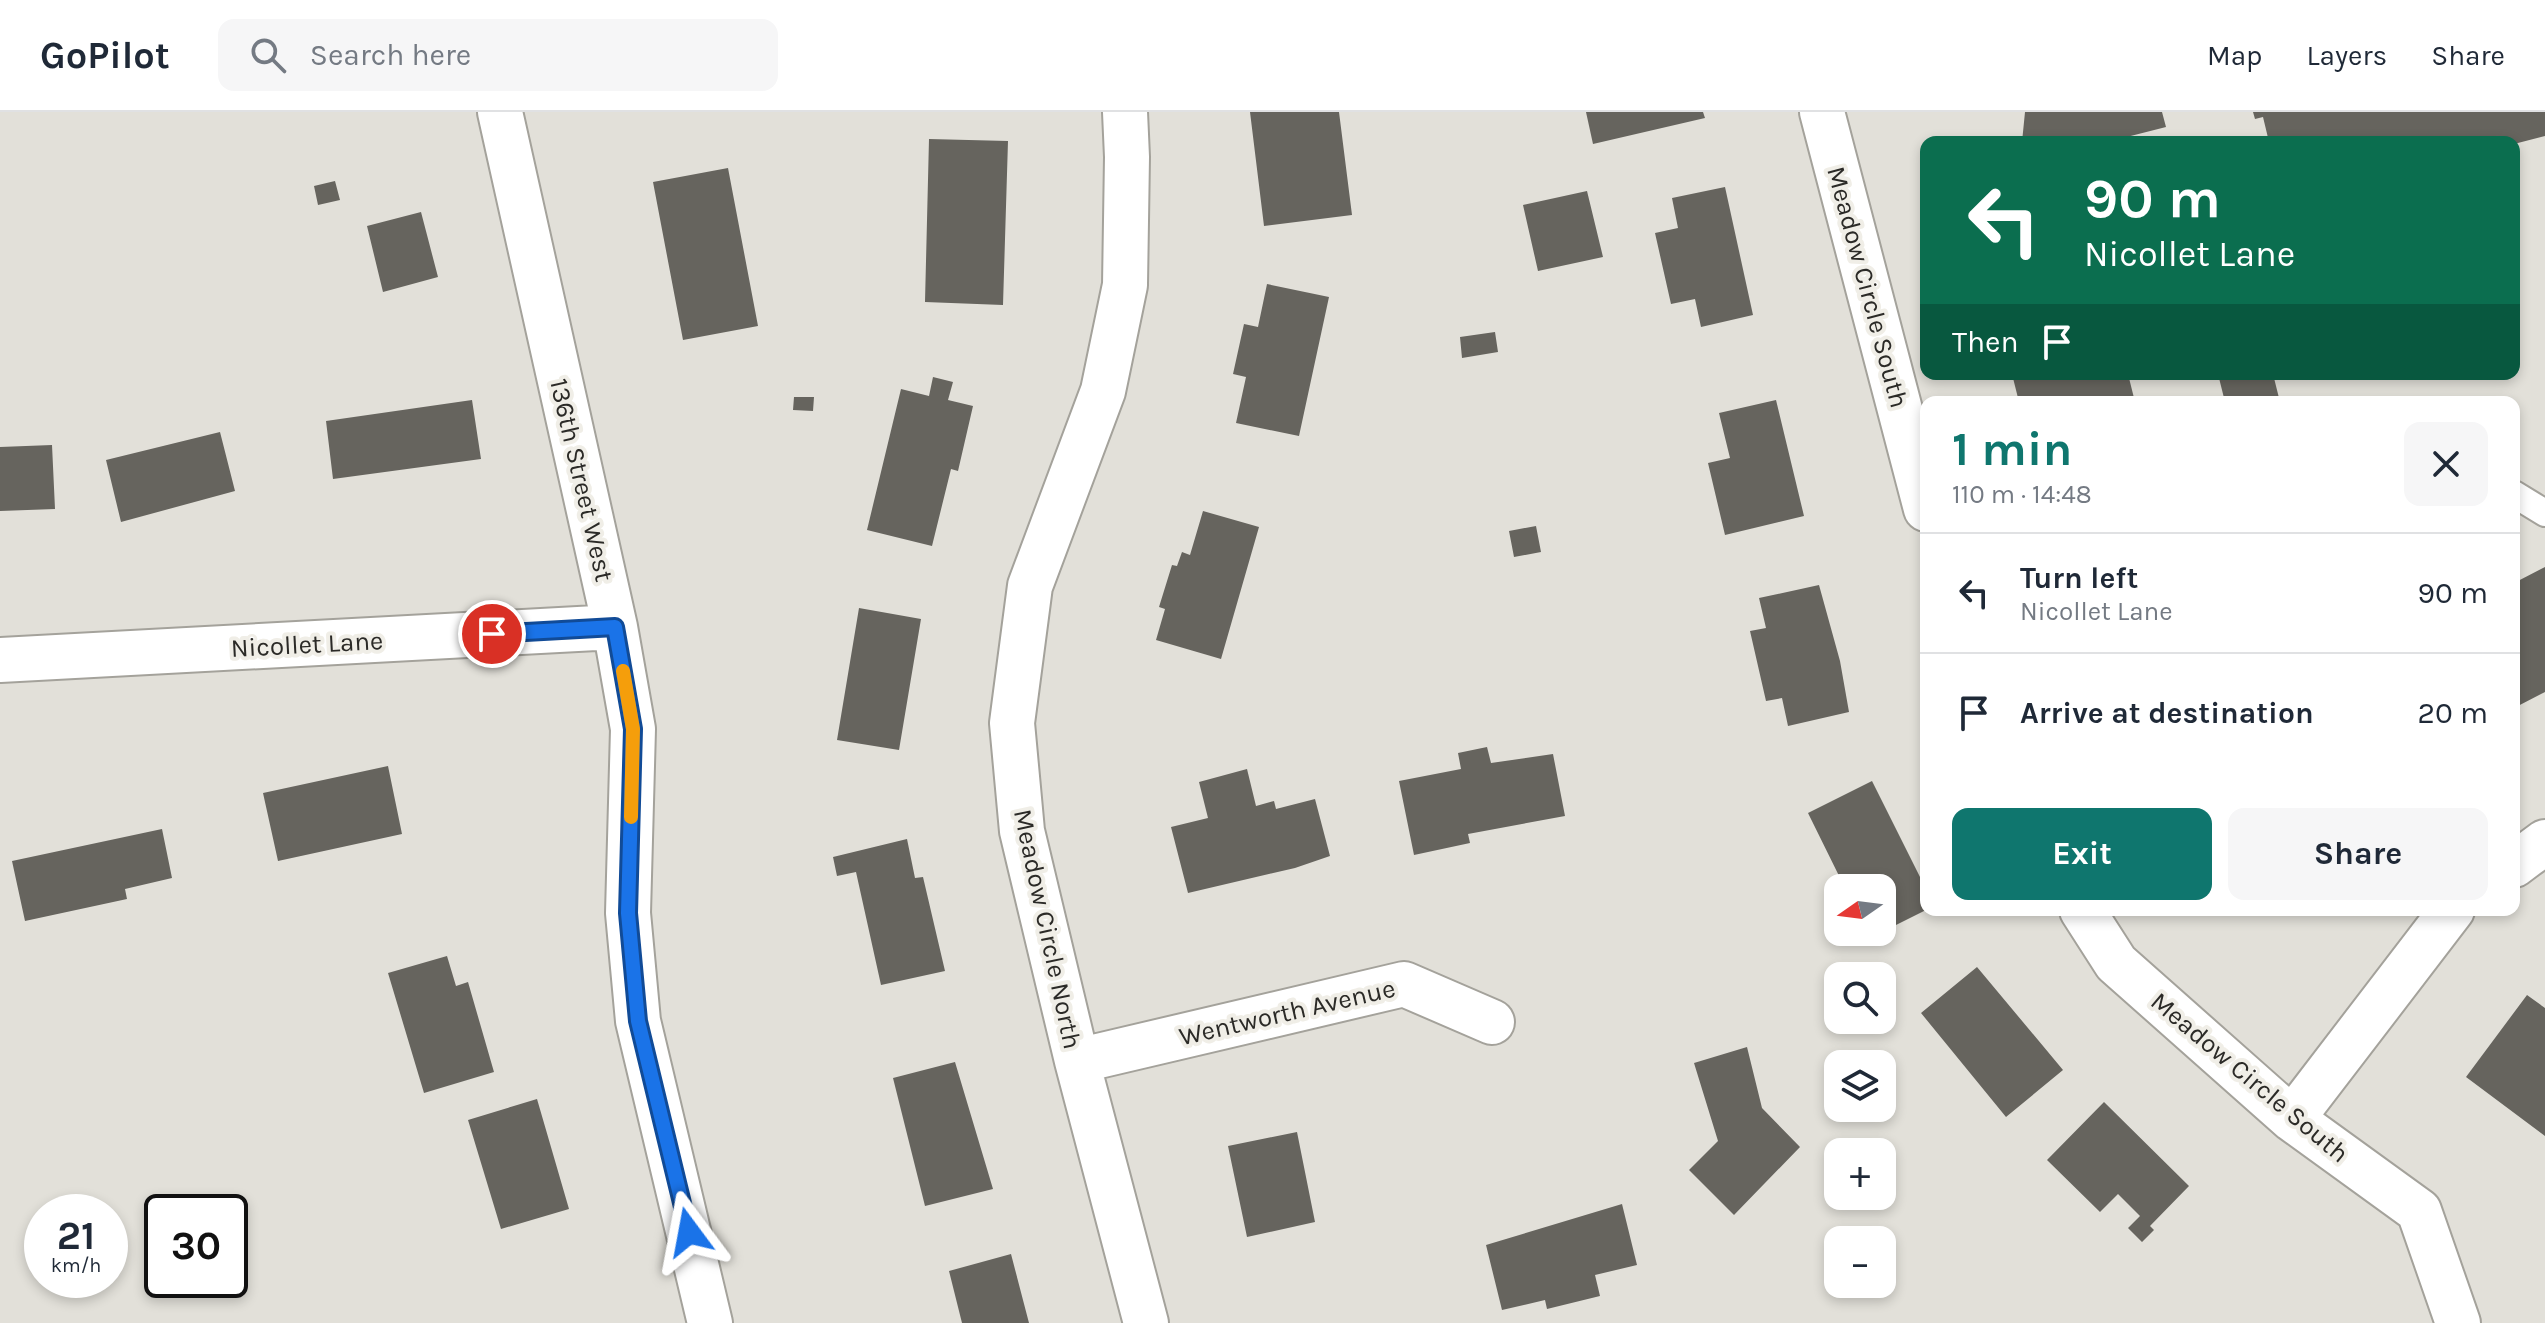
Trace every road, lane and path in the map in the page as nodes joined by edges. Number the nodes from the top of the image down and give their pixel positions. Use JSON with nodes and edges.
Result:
{"nodes":[{"id":1,"x":500,"y":112,"type":"edge"},
{"id":2,"x":1125,"y":112,"type":"edge"},
{"id":3,"x":1822,"y":112,"type":"edge"},
{"id":4,"x":1920,"y":486,"type":"edge"},
{"id":5,"x":2520,"y":498,"type":"edge"},
{"id":6,"x":2545,"y":513,"type":"edge"},
{"id":7,"x":615,"y":627,"type":"junction"},
{"id":8,"x":0,"y":660,"type":"edge"},
{"id":9,"x":2545,"y":842,"type":"edge"},
{"id":10,"x":2520,"y":861,"type":"edge"},
{"id":11,"x":2086,"y":916,"type":"edge"},
{"id":12,"x":2447,"y":916,"type":"edge"},
{"id":13,"x":1492,"y":1022,"type":"dead end"},
{"id":14,"x":1077,"y":1061,"type":"junction"},
{"id":15,"x":2292,"y":1119,"type":"junction"},
{"id":16,"x":710,"y":1323,"type":"edge"},
{"id":17,"x":1146,"y":1323,"type":"edge"},
{"id":18,"x":2458,"y":1323,"type":"edge"}],
"edges":[{"from":1,"to":7,"type":"street","name":"136th Street West"},
{"from":2,"to":14,"type":"street","name":"Meadow Circle North"},
{"from":3,"to":4,"type":"street","name":"Meadow Circle South"},
{"from":5,"to":6,"type":"lane"},
{"from":7,"to":8,"type":"street","name":"Nicollet Lane"},
{"from":7,"to":16,"type":"street","name":"136th Street West"},
{"from":9,"to":10,"type":"street"},
{"from":11,"to":15,"type":"street","name":"Meadow Circle South"},
{"from":12,"to":15,"type":"street"},
{"from":13,"to":14,"type":"street","name":"Wentworth Avenue"},
{"from":14,"to":17,"type":"street","name":"Meadow Circle North"},
{"from":15,"to":18,"type":"street","name":"Meadow Circle South"}]}
